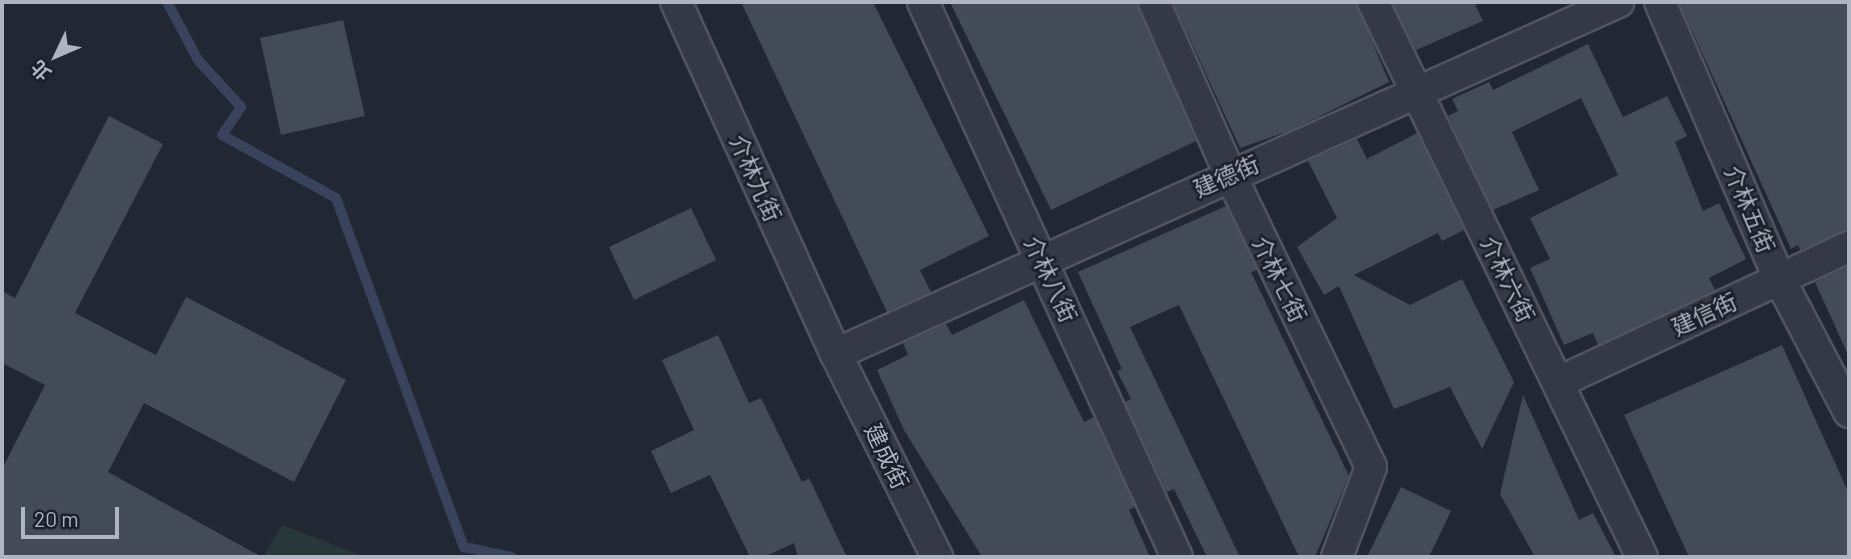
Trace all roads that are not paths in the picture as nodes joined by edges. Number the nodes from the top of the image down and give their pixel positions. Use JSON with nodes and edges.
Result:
{"nodes":[{"id":1,"x":676,"y":2,"type":"edge"},
{"id":2,"x":923,"y":2,"type":"edge"},
{"id":3,"x":1154,"y":2,"type":"edge"},
{"id":4,"x":1374,"y":2,"type":"edge"},
{"id":5,"x":1618,"y":2,"type":"edge"},
{"id":6,"x":1660,"y":2,"type":"edge"},
{"id":7,"x":1416,"y":93,"type":"junction"},
{"id":8,"x":1230,"y":174,"type":"junction"},
{"id":9,"x":1849,"y":247,"type":"edge"},
{"id":10,"x":1041,"y":259,"type":"junction"},
{"id":11,"x":1779,"y":278,"type":"junction"},
{"id":12,"x":836,"y":354,"type":"junction"},
{"id":13,"x":1559,"y":382,"type":"junction"},
{"id":14,"x":1849,"y":412,"type":"edge"},
{"id":15,"x":937,"y":557,"type":"edge"},
{"id":16,"x":1177,"y":557,"type":"edge"},
{"id":17,"x":1337,"y":557,"type":"edge"},
{"id":18,"x":1642,"y":557,"type":"edge"}],
"edges":[{"from":1,"to":12,"type":"street","name":"介林九街"},
{"from":2,"to":10,"type":"street","name":"介林八街"},
{"from":3,"to":8,"type":"street","name":"介林七街"},
{"from":4,"to":7,"type":"street","name":"介林六街"},
{"from":5,"to":7,"type":"street","name":"建德街"},
{"from":6,"to":11,"type":"street","name":"介林五街"},
{"from":7,"to":8,"type":"street","name":"建德街"},
{"from":7,"to":13,"type":"street","name":"介林六街"},
{"from":8,"to":10,"type":"street","name":"建德街"},
{"from":8,"to":17,"type":"street","name":"介林七街"},
{"from":9,"to":11,"type":"street","name":"建信街"},
{"from":10,"to":12,"type":"street","name":"建德街"},
{"from":10,"to":16,"type":"street","name":"介林八街"},
{"from":11,"to":13,"type":"street","name":"建信街"},
{"from":11,"to":14,"type":"street","name":"介林五街"},
{"from":12,"to":15,"type":"street","name":"建成街"},
{"from":13,"to":18,"type":"street","name":"介林六街"}]}
